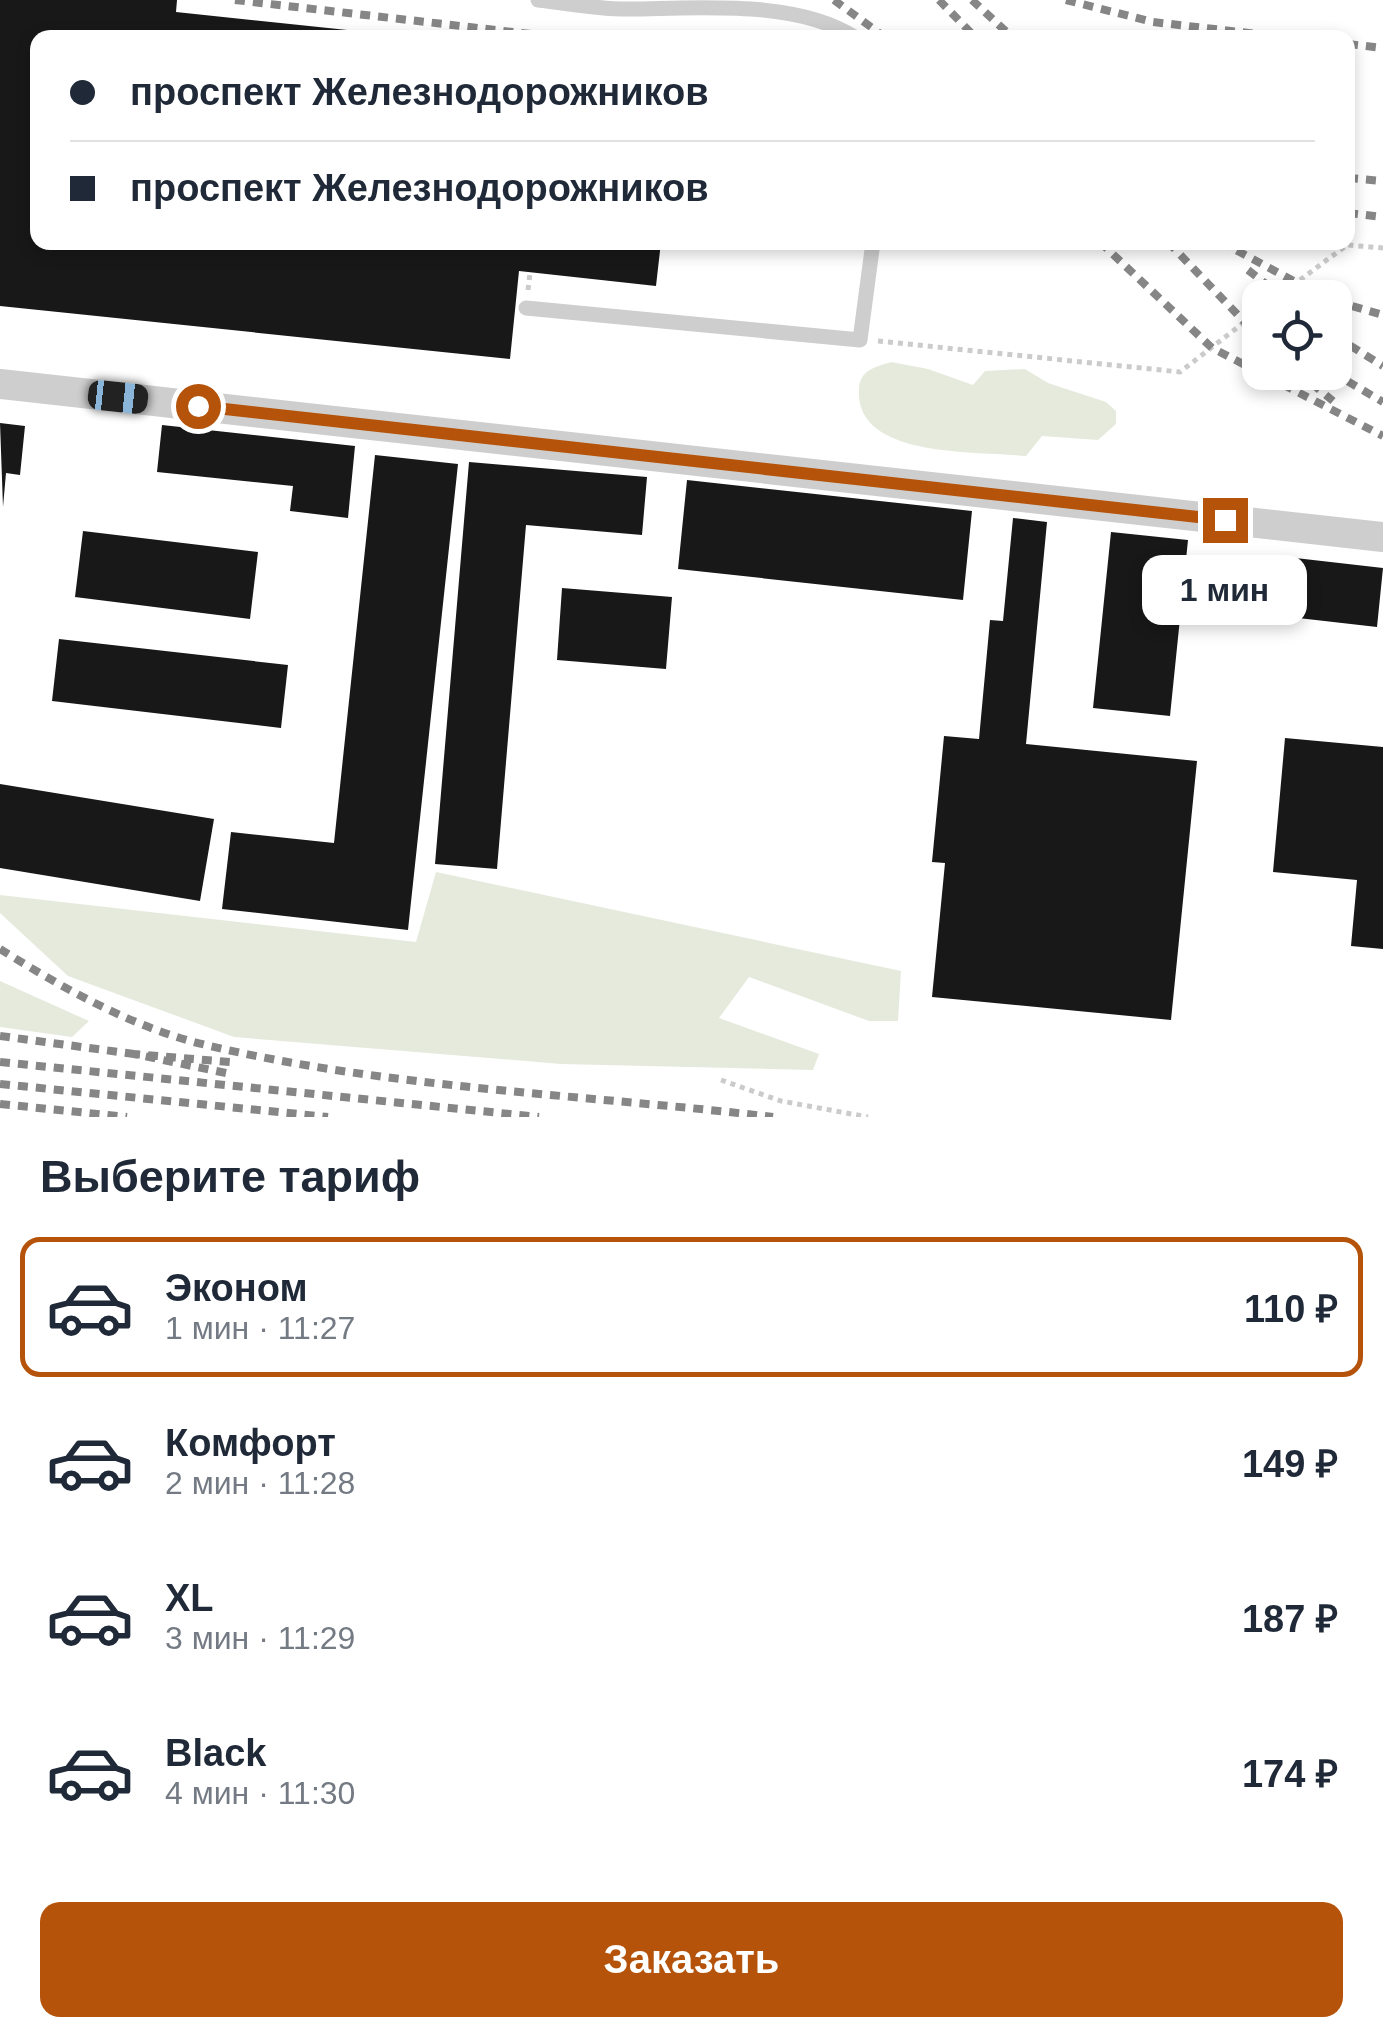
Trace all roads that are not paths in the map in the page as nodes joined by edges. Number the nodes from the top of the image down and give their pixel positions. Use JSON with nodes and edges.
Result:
{"nodes":[{"id":1,"x":538,"y":0,"type":"edge"},
{"id":2,"x":843,"y":30,"type":"edge"},
{"id":3,"x":872,"y":250,"type":"edge"},
{"id":4,"x":526,"y":308,"type":"dead end"},
{"id":5,"x":0,"y":384,"type":"edge"},
{"id":6,"x":1383,"y":537,"type":"edge"}],
"edges":[{"from":1,"to":2,"type":"lane"},
{"from":3,"to":4,"type":"lane"},
{"from":5,"to":6,"type":"street"}]}
